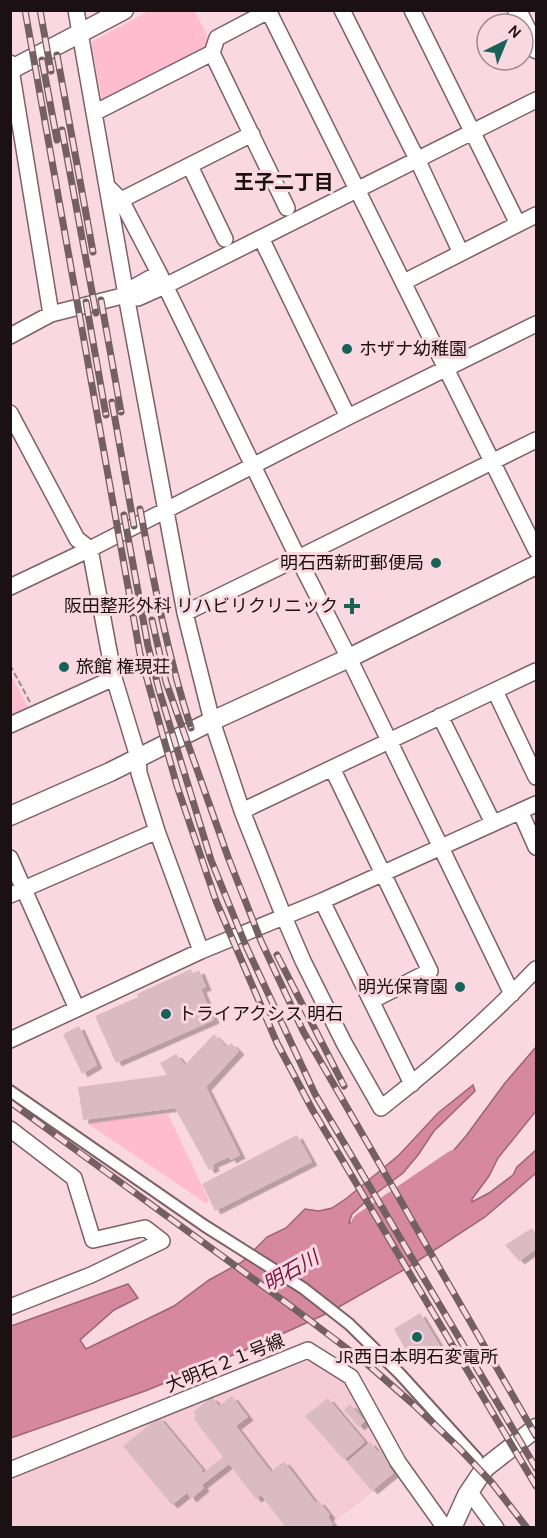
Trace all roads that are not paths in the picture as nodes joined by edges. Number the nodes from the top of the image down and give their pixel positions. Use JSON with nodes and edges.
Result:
{"nodes":[{"id":1,"x":76,"y":10,"type":"edge"},
{"id":2,"x":124,"y":10,"type":"edge"},
{"id":3,"x":342,"y":10,"type":"edge"},
{"id":4,"x":412,"y":10,"type":"edge"},
{"id":5,"x":517,"y":10,"type":"edge"},
{"id":6,"x":269,"y":11,"type":"edge"},
{"id":7,"x":81,"y":34,"type":"junction"},
{"id":8,"x":537,"y":49,"type":"edge"},
{"id":9,"x":213,"y":53,"type":"junction"},
{"id":10,"x":11,"y":68,"type":"edge"},
{"id":11,"x":537,"y":100,"type":"edge"},
{"id":12,"x":94,"y":112,"type":"junction"},
{"id":13,"x":471,"y":132,"type":"junction"},
{"id":14,"x":252,"y":134,"type":"junction"},
{"id":15,"x":417,"y":159,"type":"junction"},
{"id":16,"x":190,"y":166,"type":"junction"},
{"id":17,"x":107,"y":186,"type":"junction"},
{"id":18,"x":358,"y":189,"type":"junction"},
{"id":19,"x":122,"y":200,"type":"junction"},
{"id":20,"x":288,"y":208,"type":"dead end"},
{"id":21,"x":537,"y":214,"type":"edge"},
{"id":22,"x":518,"y":224,"type":"junction"},
{"id":23,"x":261,"y":238,"type":"junction"},
{"id":24,"x":225,"y":239,"type":"dead end"},
{"id":25,"x":461,"y":253,"type":"junction"},
{"id":26,"x":162,"y":279,"type":"junction"},
{"id":27,"x":404,"y":282,"type":"junction"},
{"id":28,"x":126,"y":295,"type":"junction"},
{"id":29,"x":51,"y":314,"type":"junction"},
{"id":30,"x":537,"y":324,"type":"edge"},
{"id":31,"x":10,"y":336,"type":"edge"},
{"id":32,"x":447,"y":368,"type":"junction"},
{"id":33,"x":10,"y":413,"type":"edge"},
{"id":34,"x":348,"y":417,"type":"junction"},
{"id":35,"x":537,"y":440,"type":"edge"},
{"id":36,"x":493,"y":462,"type":"junction"},
{"id":37,"x":253,"y":466,"type":"junction"},
{"id":38,"x":166,"y":511,"type":"junction"},
{"id":39,"x":90,"y":549,"type":"junction"},
{"id":40,"x":537,"y":550,"type":"edge"},
{"id":41,"x":298,"y":558,"type":"junction"},
{"id":42,"x":537,"y":565,"type":"edge"},
{"id":43,"x":10,"y":587,"type":"edge"},
{"id":44,"x":185,"y":613,"type":"junction"},
{"id":45,"x":350,"y":658,"type":"junction"},
{"id":46,"x":537,"y":671,"type":"edge"},
{"id":47,"x":114,"y":678,"type":"junction"},
{"id":48,"x":495,"y":691,"type":"junction"},
{"id":49,"x":440,"y":716,"type":"junction"},
{"id":50,"x":212,"y":721,"type":"junction"},
{"id":51,"x":10,"y":725,"type":"edge"},
{"id":52,"x":389,"y":740,"type":"junction"},
{"id":53,"x":138,"y":757,"type":"junction"},
{"id":54,"x":332,"y":768,"type":"junction"},
{"id":55,"x":537,"y":777,"type":"edge"},
{"id":56,"x":537,"y":804,"type":"edge"},
{"id":57,"x":242,"y":811,"type":"junction"},
{"id":58,"x":520,"y":812,"type":"junction"},
{"id":59,"x":10,"y":816,"type":"edge"},
{"id":60,"x":493,"y":823,"type":"junction"},
{"id":61,"x":157,"y":831,"type":"junction"},
{"id":62,"x":441,"y":846,"type":"junction"},
{"id":63,"x":537,"y":847,"type":"edge"},
{"id":64,"x":10,"y":858,"type":"edge"},
{"id":65,"x":384,"y":872,"type":"junction"},
{"id":66,"x":25,"y":889,"type":"junction"},
{"id":67,"x":10,"y":895,"type":"edge"},
{"id":68,"x":322,"y":901,"type":"junction"},
{"id":69,"x":284,"y":917,"type":"junction"},
{"id":70,"x":201,"y":951,"type":"junction"},
{"id":71,"x":537,"y":969,"type":"edge"},
{"id":72,"x":512,"y":994,"type":"junction"},
{"id":73,"x":371,"y":1001,"type":"junction"},
{"id":74,"x":77,"y":1009,"type":"junction"},
{"id":75,"x":10,"y":1040,"type":"edge"},
{"id":76,"x":412,"y":1084,"type":"junction"},
{"id":77,"x":10,"y":1091,"type":"edge"},
{"id":78,"x":10,"y":1129,"type":"edge"},
{"id":79,"x":10,"y":1307,"type":"edge"},
{"id":80,"x":537,"y":1428,"type":"edge"},
{"id":81,"x":477,"y":1459,"type":"dead end"},
{"id":82,"x":10,"y":1470,"type":"edge"},
{"id":83,"x":469,"y":1491,"type":"junction"},
{"id":84,"x":445,"y":1527,"type":"edge"},
{"id":85,"x":452,"y":1527,"type":"edge"},
{"id":86,"x":496,"y":1527,"type":"edge"}],
"edges":[{"from":1,"to":7,"type":"street"},
{"from":2,"to":7,"type":"street"},
{"from":3,"to":15,"type":"street"},
{"from":4,"to":13,"type":"street"},
{"from":5,"to":8,"type":"street"},
{"from":6,"to":9,"type":"street"},
{"from":6,"to":18,"type":"street"},
{"from":7,"to":10,"type":"street"},
{"from":7,"to":12,"type":"street"},
{"from":9,"to":12,"type":"street"},
{"from":9,"to":14,"type":"street"},
{"from":10,"to":29,"type":"street"},
{"from":11,"to":13,"type":"street"},
{"from":12,"to":17,"type":"street"},
{"from":13,"to":15,"type":"street"},
{"from":13,"to":22,"type":"street"},
{"from":14,"to":16,"type":"street"},
{"from":14,"to":20,"type":"street"},
{"from":15,"to":18,"type":"street"},
{"from":15,"to":25,"type":"street"},
{"from":16,"to":19,"type":"street"},
{"from":16,"to":24,"type":"street"},
{"from":17,"to":19,"type":"street"},
{"from":17,"to":28,"type":"street"},
{"from":18,"to":23,"type":"street"},
{"from":18,"to":27,"type":"street"},
{"from":19,"to":26,"type":"street"},
{"from":21,"to":22,"type":"street"},
{"from":22,"to":25,"type":"street"},
{"from":23,"to":26,"type":"street"},
{"from":23,"to":34,"type":"street"},
{"from":25,"to":27,"type":"street"},
{"from":26,"to":28,"type":"street"},
{"from":26,"to":37,"type":"street"},
{"from":27,"to":32,"type":"street"},
{"from":28,"to":29,"type":"street"},
{"from":28,"to":38,"type":"street"},
{"from":29,"to":31,"type":"street"},
{"from":30,"to":32,"type":"street"},
{"from":32,"to":34,"type":"street"},
{"from":32,"to":36,"type":"street"},
{"from":33,"to":39,"type":"street"},
{"from":34,"to":37,"type":"street"},
{"from":35,"to":36,"type":"street"},
{"from":36,"to":40,"type":"street"},
{"from":36,"to":41,"type":"street"},
{"from":37,"to":38,"type":"street"},
{"from":37,"to":41,"type":"street"},
{"from":38,"to":39,"type":"street"},
{"from":38,"to":44,"type":"street"},
{"from":39,"to":43,"type":"street"},
{"from":39,"to":47,"type":"street"},
{"from":41,"to":44,"type":"street"},
{"from":41,"to":45,"type":"street"},
{"from":42,"to":45,"type":"street"},
{"from":44,"to":50,"type":"street"},
{"from":45,"to":50,"type":"street"},
{"from":45,"to":52,"type":"street"},
{"from":46,"to":48,"type":"street"},
{"from":47,"to":51,"type":"street"},
{"from":47,"to":53,"type":"street"},
{"from":48,"to":49,"type":"street"},
{"from":48,"to":55,"type":"street"},
{"from":49,"to":52,"type":"street"},
{"from":49,"to":60,"type":"street"},
{"from":50,"to":53,"type":"street"},
{"from":50,"to":57,"type":"street"},
{"from":52,"to":54,"type":"street"},
{"from":52,"to":62,"type":"street"},
{"from":53,"to":59,"type":"street"},
{"from":53,"to":61,"type":"street"},
{"from":54,"to":57,"type":"street"},
{"from":54,"to":65,"type":"street"},
{"from":56,"to":58,"type":"street"},
{"from":57,"to":69,"type":"street"},
{"from":58,"to":60,"type":"street"},
{"from":58,"to":63,"type":"street"},
{"from":60,"to":62,"type":"street"},
{"from":61,"to":66,"type":"street"},
{"from":61,"to":70,"type":"street"},
{"from":62,"to":65,"type":"street"},
{"from":62,"to":72,"type":"street"},
{"from":64,"to":66,"type":"street"},
{"from":65,"to":68,"type":"street"},
{"from":65,"to":73,"type":"street"},
{"from":66,"to":67,"type":"street"},
{"from":66,"to":74,"type":"street"},
{"from":68,"to":69,"type":"street"},
{"from":68,"to":73,"type":"street"},
{"from":69,"to":70,"type":"street"},
{"from":69,"to":76,"type":"street"},
{"from":70,"to":74,"type":"street"},
{"from":71,"to":72,"type":"street"},
{"from":72,"to":76,"type":"street"},
{"from":73,"to":76,"type":"street"},
{"from":74,"to":75,"type":"street"},
{"from":77,"to":81,"type":"street"},
{"from":78,"to":79,"type":"street"},
{"from":80,"to":83,"type":"street"},
{"from":82,"to":84,"type":"street","name":"大明石２１号線"},
{"from":83,"to":85,"type":"street"},
{"from":83,"to":86,"type":"street"}]}
